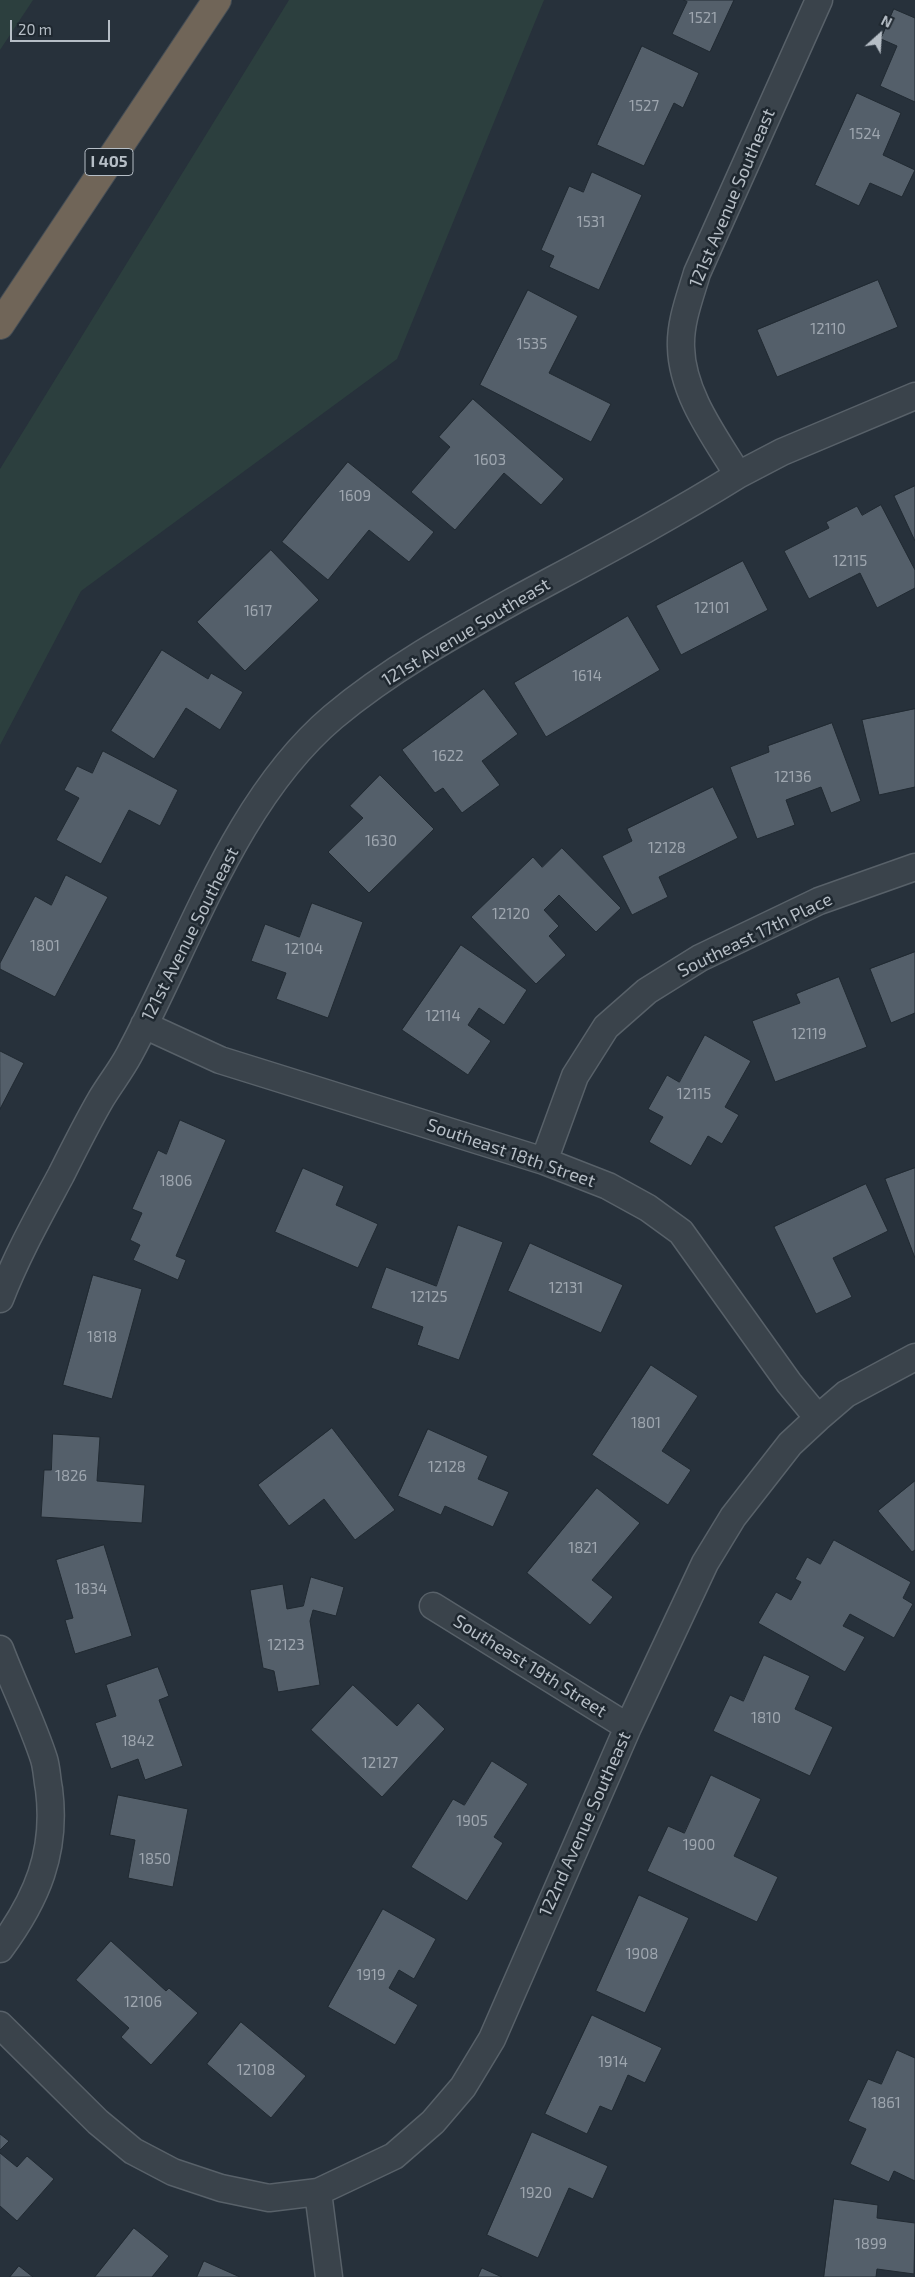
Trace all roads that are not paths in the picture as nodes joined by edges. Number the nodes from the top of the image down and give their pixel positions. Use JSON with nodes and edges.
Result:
{"nodes":[{"id":1,"x":217,"y":0,"type":"edge"},
{"id":2,"x":819,"y":0,"type":"edge"},
{"id":3,"x":0,"y":325,"type":"edge"},
{"id":4,"x":915,"y":396,"type":"edge"},
{"id":5,"x":738,"y":475,"type":"junction"},
{"id":6,"x":915,"y":867,"type":"edge"},
{"id":7,"x":144,"y":1025,"type":"junction"},
{"id":8,"x":544,"y":1161,"type":"junction"},
{"id":9,"x":0,"y":1299,"type":"edge"},
{"id":10,"x":915,"y":1357,"type":"edge"},
{"id":11,"x":818,"y":1418,"type":"junction"},
{"id":12,"x":433,"y":1606,"type":"dead end"},
{"id":13,"x":0,"y":1649,"type":"edge"},
{"id":14,"x":628,"y":1726,"type":"junction"},
{"id":15,"x":0,"y":1948,"type":"edge"},
{"id":16,"x":0,"y":2025,"type":"edge"},
{"id":17,"x":318,"y":2192,"type":"junction"},
{"id":18,"x":329,"y":2277,"type":"edge"}],
"edges":[{"from":1,"to":3,"type":"highway","number":"I 405"},
{"from":2,"to":5,"type":"street","name":"121st Avenue Southeast"},
{"from":4,"to":5,"type":"street"},
{"from":5,"to":7,"type":"street","name":"121st Avenue Southeast"},
{"from":6,"to":8,"type":"street","name":"Southeast 17th Place"},
{"from":7,"to":8,"type":"street","name":"Southeast 18th Street"},
{"from":7,"to":9,"type":"street","name":"121st Avenue Southeast"},
{"from":8,"to":11,"type":"street","name":"Southeast 18th Street"},
{"from":10,"to":11,"type":"street","name":"122nd Avenue Southeast"},
{"from":11,"to":14,"type":"street","name":"122nd Avenue Southeast"},
{"from":12,"to":14,"type":"street","name":"Southeast 19th Street"},
{"from":13,"to":15,"type":"street"},
{"from":14,"to":17,"type":"street","name":"122nd Avenue Southeast"},
{"from":16,"to":17,"type":"street","name":"122nd Avenue Southeast"},
{"from":17,"to":18,"type":"street"}]}
